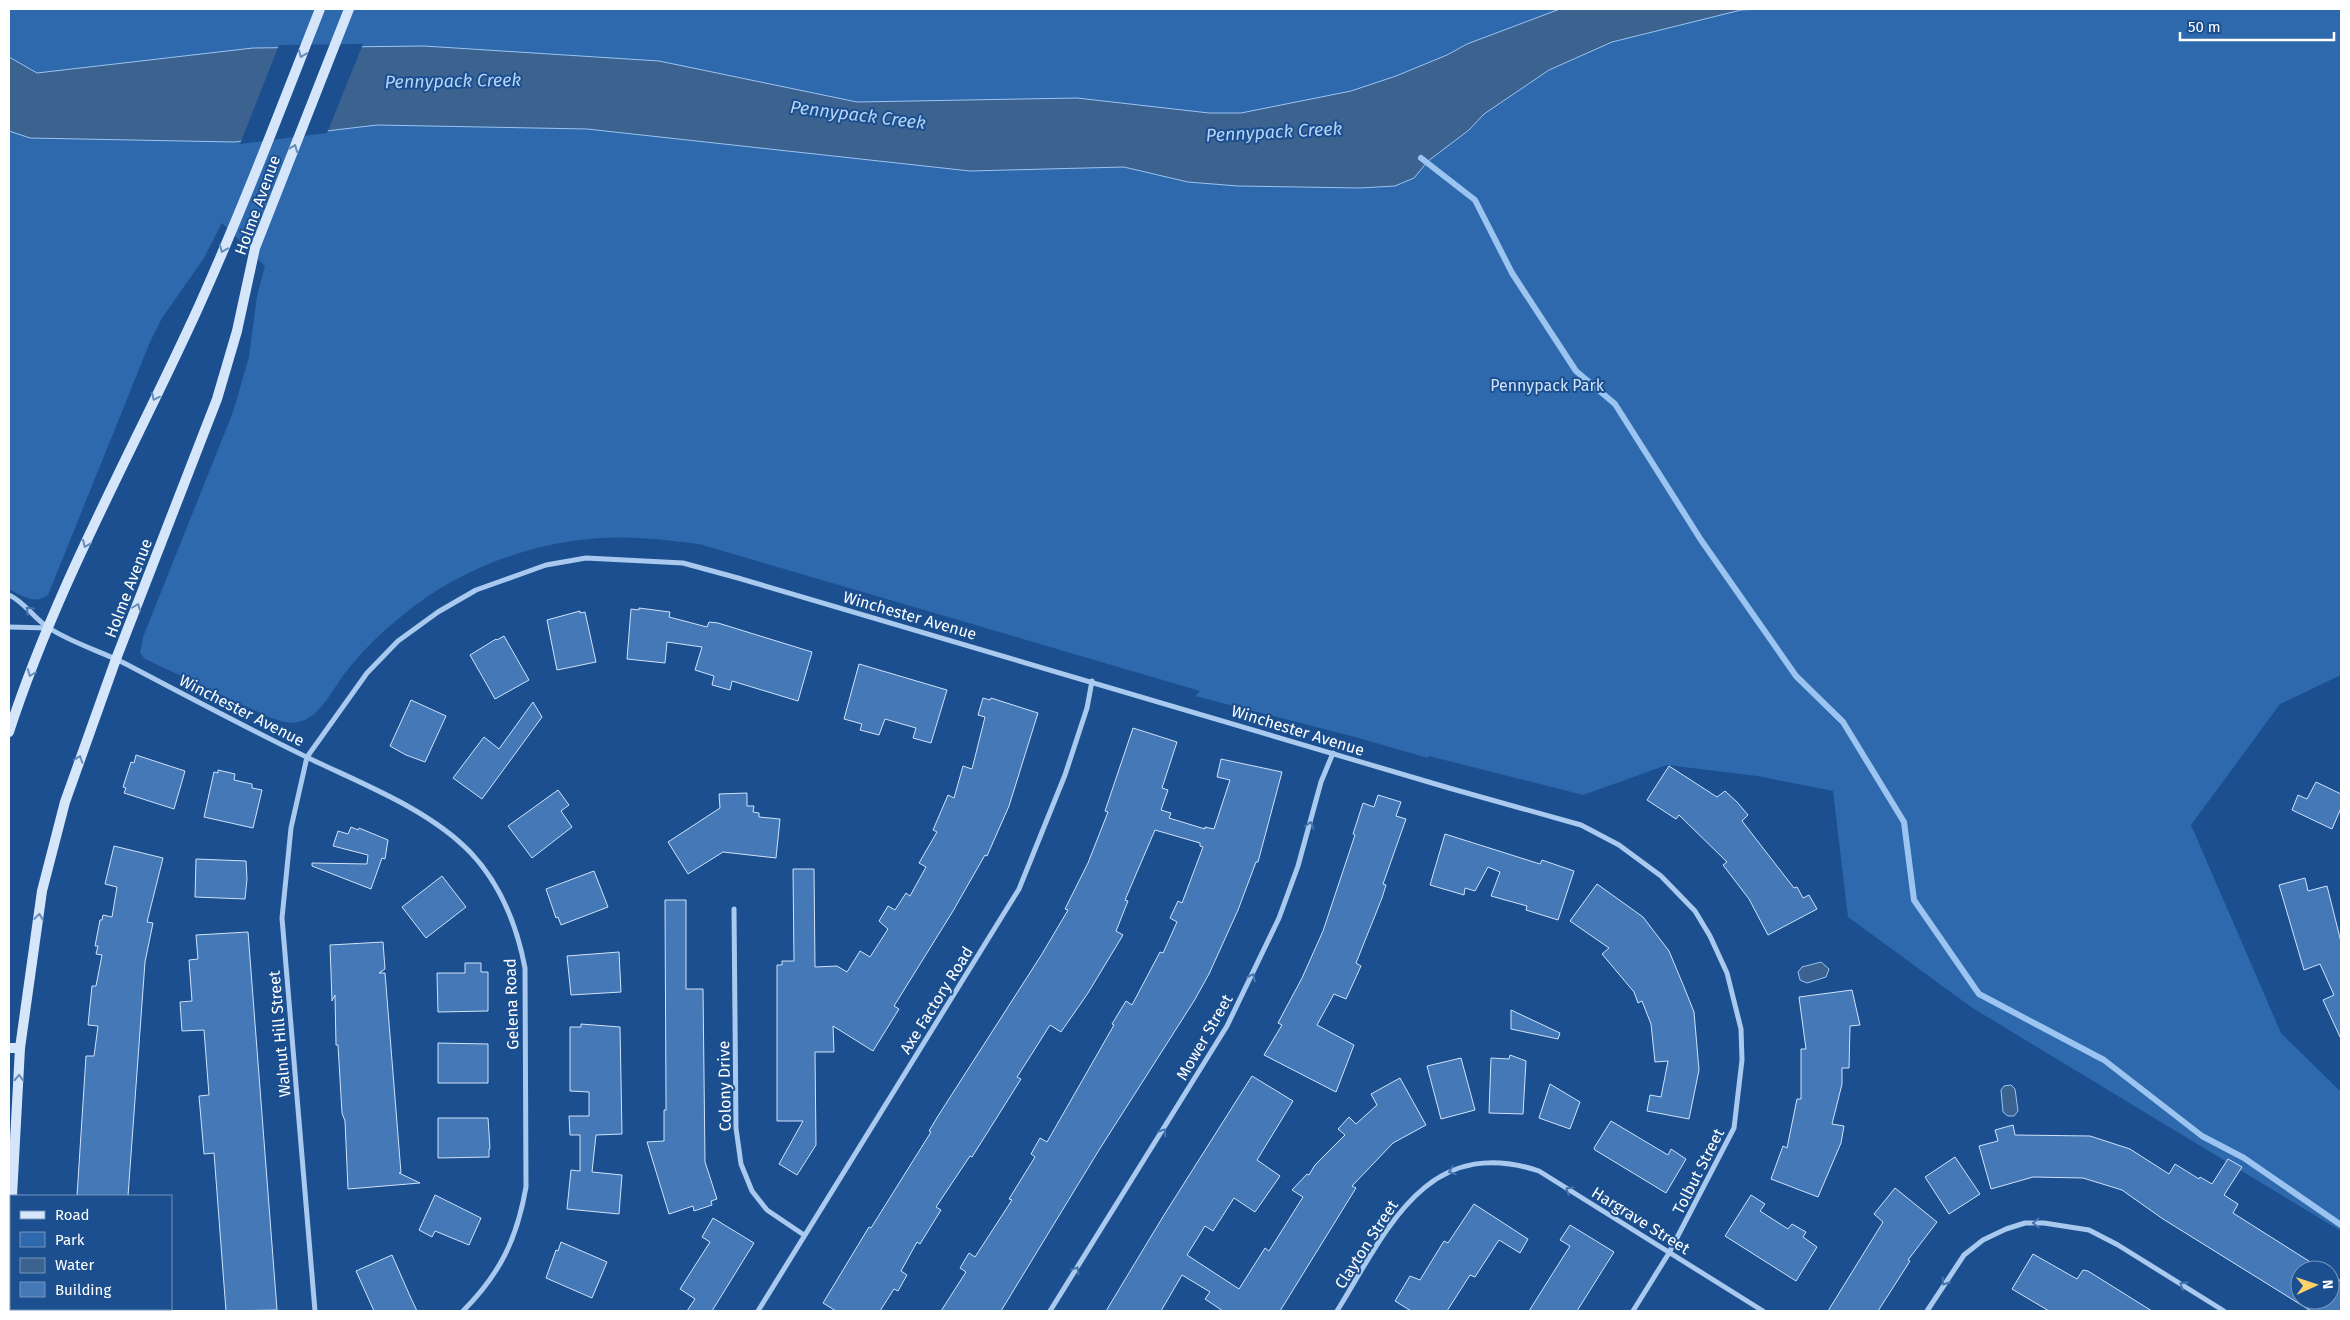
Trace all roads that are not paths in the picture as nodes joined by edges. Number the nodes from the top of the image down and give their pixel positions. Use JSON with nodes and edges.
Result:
{"nodes":[{"id":1,"x":320,"y":9,"type":"edge"},
{"id":2,"x":350,"y":9,"type":"edge"},
{"id":3,"x":9,"y":595,"type":"edge"},
{"id":4,"x":9,"y":628,"type":"edge"},
{"id":5,"x":48,"y":628,"type":"junction"},
{"id":6,"x":116,"y":659,"type":"junction"},
{"id":7,"x":1092,"y":681,"type":"junction"},
{"id":8,"x":9,"y":732,"type":"edge"},
{"id":9,"x":1334,"y":753,"type":"junction"},
{"id":10,"x":307,"y":757,"type":"junction"},
{"id":11,"x":734,"y":909,"type":"dead end"},
{"id":12,"x":1741,"y":1029,"type":"joint"},
{"id":13,"x":9,"y":1048,"type":"edge"},
{"id":14,"x":20,"y":1048,"type":"junction"},
{"id":15,"x":1500,"y":1163,"type":"joint"},
{"id":16,"x":12,"y":1195,"type":"edge"},
{"id":17,"x":10,"y":1230,"type":"edge"},
{"id":18,"x":804,"y":1235,"type":"junction"},
{"id":19,"x":9,"y":1252,"type":"edge"},
{"id":20,"x":1670,"y":1253,"type":"junction"},
{"id":21,"x":315,"y":1311,"type":"edge"},
{"id":22,"x":463,"y":1311,"type":"edge"},
{"id":23,"x":758,"y":1311,"type":"edge"},
{"id":24,"x":1050,"y":1311,"type":"edge"},
{"id":25,"x":1337,"y":1311,"type":"edge"},
{"id":26,"x":1633,"y":1311,"type":"edge"},
{"id":27,"x":1763,"y":1311,"type":"edge"},
{"id":28,"x":1926,"y":1311,"type":"edge"},
{"id":29,"x":2224,"y":1311,"type":"edge"}],
"edges":[{"from":1,"to":5,"type":"main road","name":"Holme Avenue","one_way":true},
{"from":6,"to":2,"type":"main road","name":"Holme Avenue","one_way":true},
{"from":5,"to":3,"type":"street","name":"Winchester Avenue","one_way":true},
{"from":4,"to":5,"type":"street","name":"Winchester Avenue"},
{"from":5,"to":6,"type":"street","name":"Winchester Avenue"},
{"from":5,"to":8,"type":"main road","name":"Holme Avenue","one_way":true},
{"from":6,"to":10,"type":"street","name":"Winchester Avenue"},
{"from":14,"to":6,"type":"main road","name":"Holme Avenue","one_way":true},
{"from":7,"to":9,"type":"street","name":"Winchester Avenue"},
{"from":7,"to":10,"type":"street","name":"Winchester Avenue"},
{"from":7,"to":18,"type":"street","name":"Axe Factory Road"},
{"from":9,"to":12,"type":"street","name":"Winchester Avenue"},
{"from":24,"to":9,"type":"street","name":"Mower Street","one_way":true},
{"from":10,"to":21,"type":"street","name":"Walnut Hill Street"},
{"from":10,"to":22,"type":"street","name":"Gelena Road"},
{"from":11,"to":18,"type":"street","name":"Colony Drive"},
{"from":12,"to":20,"type":"street","name":"Tolbut Street"},
{"from":13,"to":14,"type":"main road"},
{"from":16,"to":14,"type":"main road","name":"Holme Avenue","one_way":true},
{"from":20,"to":15,"type":"street","name":"Hargrave Street","one_way":true},
{"from":15,"to":25,"type":"street","name":"Clayton Street","one_way":true},
{"from":17,"to":19,"type":"main road"},
{"from":18,"to":23,"type":"street","name":"Axe Factory Road"},
{"from":20,"to":26,"type":"street","name":"Tolbut Street"},
{"from":20,"to":27,"type":"street","name":"Hargrave Street"},
{"from":29,"to":28,"type":"street","one_way":true}]}
